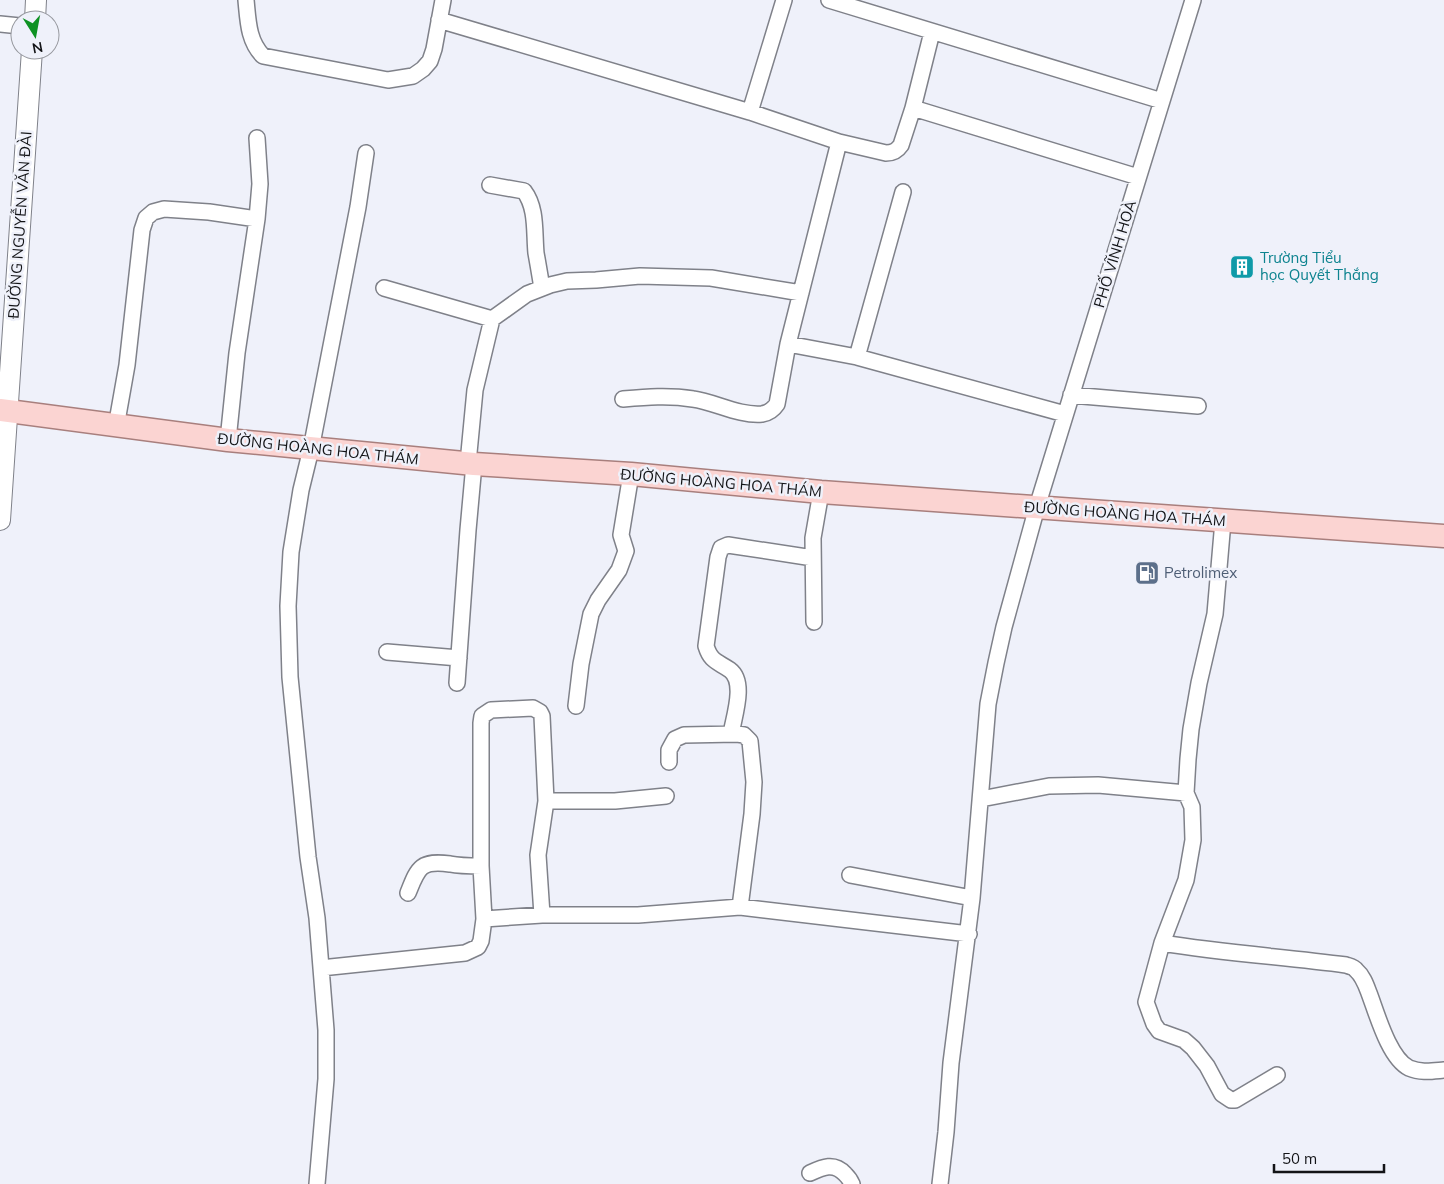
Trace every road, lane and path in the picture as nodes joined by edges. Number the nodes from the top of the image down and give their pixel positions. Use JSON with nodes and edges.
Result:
{"nodes":[{"id":1,"x":246,"y":0,"type":"edge"},
{"id":2,"x":443,"y":0,"type":"edge"},
{"id":3,"x":784,"y":0,"type":"edge"},
{"id":4,"x":829,"y":0,"type":"edge"},
{"id":5,"x":1193,"y":0,"type":"edge"},
{"id":6,"x":439,"y":20,"type":"junction"},
{"id":7,"x":932,"y":32,"type":"junction"},
{"id":8,"x":31,"y":60,"type":"edge"},
{"id":9,"x":1162,"y":101,"type":"junction"},
{"id":10,"x":913,"y":108,"type":"junction"},
{"id":11,"x":750,"y":112,"type":"junction"},
{"id":12,"x":257,"y":138,"type":"dead end"},
{"id":13,"x":839,"y":142,"type":"junction"},
{"id":14,"x":366,"y":153,"type":"dead end"},
{"id":15,"x":1138,"y":177,"type":"junction"},
{"id":16,"x":490,"y":186,"type":"dead end"},
{"id":17,"x":903,"y":192,"type":"dead end"},
{"id":18,"x":257,"y":219,"type":"junction"},
{"id":19,"x":384,"y":288,"type":"dead end"},
{"id":20,"x":542,"y":288,"type":"junction"},
{"id":21,"x":801,"y":293,"type":"junction"},
{"id":22,"x":492,"y":319,"type":"junction"},
{"id":23,"x":788,"y":344,"type":"junction"},
{"id":24,"x":857,"y":356,"type":"junction"},
{"id":25,"x":1071,"y":395,"type":"junction"},
{"id":26,"x":623,"y":399,"type":"dead end"},
{"id":27,"x":1198,"y":406,"type":"dead end"},
{"id":28,"x":4,"y":411,"type":"edge"},
{"id":29,"x":1065,"y":414,"type":"junction"},
{"id":30,"x":116,"y":427,"type":"junction"},
{"id":31,"x":228,"y":440,"type":"junction"},
{"id":32,"x":311,"y":449,"type":"junction"},
{"id":33,"x":471,"y":463,"type":"junction"},
{"id":34,"x":631,"y":474,"type":"junction"},
{"id":35,"x":821,"y":492,"type":"junction"},
{"id":36,"x":1037,"y":507,"type":"junction"},
{"id":37,"x":0,"y":520,"type":"edge"},
{"id":38,"x":1223,"y":521,"type":"junction"},
{"id":39,"x":1444,"y":536,"type":"edge"},
{"id":40,"x":814,"y":558,"type":"junction"},
{"id":41,"x":814,"y":622,"type":"dead end"},
{"id":42,"x":387,"y":652,"type":"dead end"},
{"id":43,"x":459,"y":658,"type":"junction"},
{"id":44,"x":457,"y":683,"type":"dead end"},
{"id":45,"x":576,"y":706,"type":"dead end"},
{"id":46,"x":731,"y":734,"type":"junction"},
{"id":47,"x":669,"y":762,"type":"dead end"},
{"id":48,"x":1186,"y":793,"type":"junction"},
{"id":49,"x":666,"y":796,"type":"dead end"},
{"id":50,"x":981,"y":799,"type":"junction"},
{"id":51,"x":546,"y":801,"type":"junction"},
{"id":52,"x":481,"y":866,"type":"junction"},
{"id":53,"x":850,"y":875,"type":"dead end"},
{"id":54,"x":408,"y":893,"type":"dead end"},
{"id":55,"x":972,"y":898,"type":"junction"},
{"id":56,"x":740,"y":908,"type":"junction"},
{"id":57,"x":542,"y":915,"type":"junction"},
{"id":58,"x":484,"y":919,"type":"junction"},
{"id":59,"x":969,"y":934,"type":"junction"},
{"id":60,"x":1162,"y":943,"type":"junction"},
{"id":61,"x":321,"y":968,"type":"junction"},
{"id":62,"x":1444,"y":1070,"type":"edge"},
{"id":63,"x":1277,"y":1075,"type":"dead end"},
{"id":64,"x":810,"y":1172,"type":"dead end"},
{"id":65,"x":317,"y":1184,"type":"edge"},
{"id":66,"x":852,"y":1184,"type":"edge"},
{"id":67,"x":940,"y":1184,"type":"edge"}],
"edges":[{"from":1,"to":6,"type":"street"},
{"from":2,"to":6,"type":"street"},
{"from":3,"to":11,"type":"street"},
{"from":4,"to":7,"type":"street"},
{"from":5,"to":9,"type":"street","name":"PHỐ VĨNH HOÀ"},
{"from":6,"to":11,"type":"street"},
{"from":7,"to":9,"type":"street"},
{"from":7,"to":10,"type":"street"},
{"from":8,"to":28,"type":"street","name":"ĐƯỜNG NGUYỄN VĂN ĐÀI"},
{"from":9,"to":15,"type":"street","name":"PHỐ VĨNH HOÀ"},
{"from":10,"to":13,"type":"street"},
{"from":10,"to":15,"type":"street"},
{"from":11,"to":13,"type":"street"},
{"from":12,"to":18,"type":"street"},
{"from":13,"to":21,"type":"street"},
{"from":14,"to":32,"type":"street"},
{"from":15,"to":25,"type":"street","name":"PHỐ VĨNH HOÀ"},
{"from":16,"to":20,"type":"street"},
{"from":17,"to":24,"type":"street"},
{"from":18,"to":30,"type":"street"},
{"from":18,"to":31,"type":"street"},
{"from":19,"to":22,"type":"street"},
{"from":20,"to":21,"type":"street"},
{"from":20,"to":22,"type":"street"},
{"from":21,"to":23,"type":"street"},
{"from":22,"to":33,"type":"street"},
{"from":23,"to":24,"type":"street"},
{"from":23,"to":26,"type":"street"},
{"from":24,"to":29,"type":"street"},
{"from":25,"to":27,"type":"street"},
{"from":25,"to":29,"type":"street","name":"PHỐ VĨNH HOÀ"},
{"from":28,"to":30,"type":"main road","name":"ĐƯỜNG HOÀNG HOA THÁM"},
{"from":28,"to":37,"type":"street","name":"ĐƯỜNG NGUYỄN VĂN ĐÀI"},
{"from":29,"to":36,"type":"street","name":"PHỐ VĨNH HOÀ"},
{"from":30,"to":31,"type":"main road","name":"ĐƯỜNG HOÀNG HOA THÁM"},
{"from":31,"to":32,"type":"main road","name":"ĐƯỜNG HOÀNG HOA THÁM"},
{"from":32,"to":33,"type":"main road","name":"ĐƯỜNG HOÀNG HOA THÁM"},
{"from":32,"to":61,"type":"street"},
{"from":33,"to":34,"type":"main road","name":"ĐƯỜNG HOÀNG HOA THÁM"},
{"from":33,"to":43,"type":"street"},
{"from":34,"to":35,"type":"main road","name":"ĐƯỜNG HOÀNG HOA THÁM"},
{"from":34,"to":45,"type":"street"},
{"from":35,"to":36,"type":"main road","name":"ĐƯỜNG HOÀNG HOA THÁM"},
{"from":35,"to":40,"type":"street"},
{"from":36,"to":38,"type":"main road","name":"ĐƯỜNG HOÀNG HOA THÁM"},
{"from":36,"to":50,"type":"street","name":"PHỐ VĨNH HOÀ"},
{"from":38,"to":39,"type":"main road","name":"ĐƯỜNG HOÀNG HOA THÁM"},
{"from":38,"to":48,"type":"street"},
{"from":40,"to":41,"type":"street"},
{"from":40,"to":46,"type":"street"},
{"from":42,"to":43,"type":"street"},
{"from":43,"to":44,"type":"street"},
{"from":46,"to":47,"type":"street"},
{"from":46,"to":56,"type":"street"},
{"from":48,"to":50,"type":"street"},
{"from":48,"to":60,"type":"street"},
{"from":49,"to":51,"type":"street"},
{"from":50,"to":55,"type":"street","name":"PHỐ VĨNH HOÀ"},
{"from":51,"to":52,"type":"street"},
{"from":51,"to":57,"type":"street"},
{"from":52,"to":54,"type":"street"},
{"from":52,"to":58,"type":"street"},
{"from":53,"to":55,"type":"street"},
{"from":55,"to":59,"type":"street","name":"PHỐ VĨNH HOÀ"},
{"from":56,"to":57,"type":"street"},
{"from":56,"to":59,"type":"street"},
{"from":57,"to":58,"type":"street"},
{"from":58,"to":61,"type":"street"},
{"from":59,"to":67,"type":"street","name":"PHỐ VĨNH HOÀ"},
{"from":60,"to":62,"type":"street"},
{"from":60,"to":63,"type":"street"},
{"from":61,"to":65,"type":"street"},
{"from":64,"to":66,"type":"street"}]}
